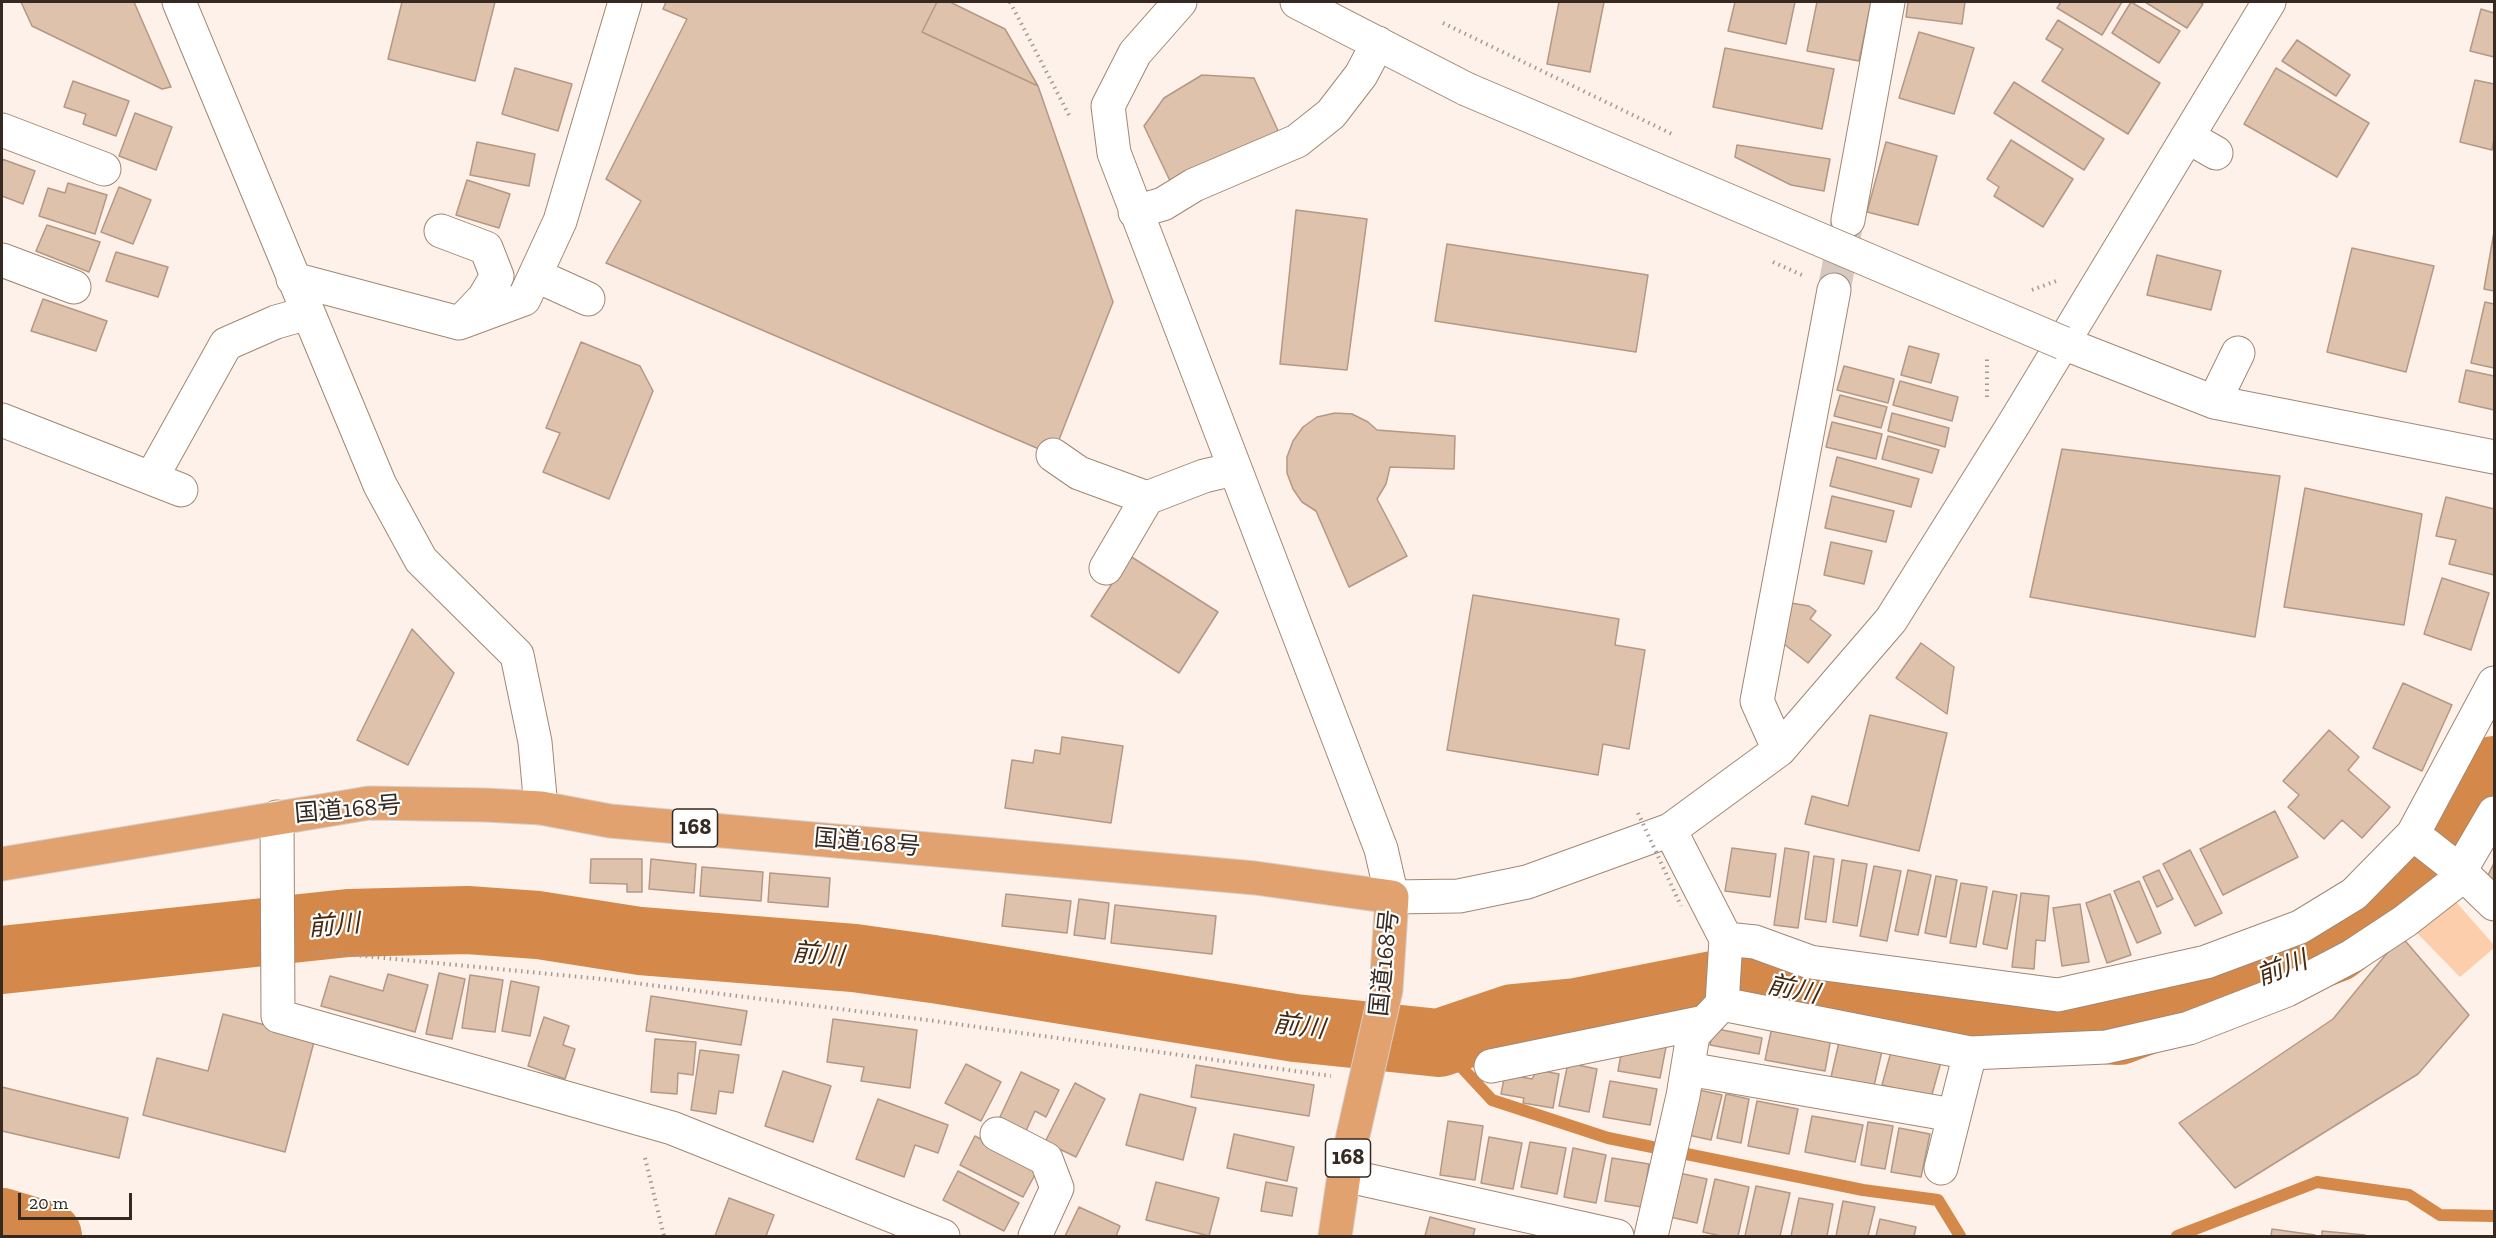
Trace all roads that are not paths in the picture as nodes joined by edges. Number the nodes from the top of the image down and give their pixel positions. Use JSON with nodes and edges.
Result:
{"nodes":[{"id":1,"x":179,"y":2,"type":"edge"},
{"id":2,"x":625,"y":2,"type":"edge"},
{"id":3,"x":1180,"y":2,"type":"edge"},
{"id":4,"x":1297,"y":2,"type":"edge"},
{"id":5,"x":1888,"y":2,"type":"edge"},
{"id":6,"x":2269,"y":2,"type":"edge"},
{"id":7,"x":1378,"y":43,"type":"junction"},
{"id":8,"x":2,"y":130,"type":"edge"},
{"id":9,"x":104,"y":169,"type":"dead end"},
{"id":10,"x":1149,"y":208,"type":"junction"},
{"id":11,"x":1848,"y":220,"type":"tunnel mouth"},
{"id":12,"x":441,"y":231,"type":"dead end"},
{"id":13,"x":2,"y":260,"type":"edge"},
{"id":14,"x":535,"y":275,"type":"junction"},
{"id":15,"x":293,"y":279,"type":"junction"},
{"id":16,"x":74,"y":287,"type":"dead end"},
{"id":17,"x":1834,"y":290,"type":"tunnel mouth"},
{"id":18,"x":588,"y":299,"type":"dead end"},
{"id":19,"x":308,"y":313,"type":"junction"},
{"id":20,"x":459,"y":323,"type":"junction"},
{"id":21,"x":2063,"y":343,"type":"junction"},
{"id":22,"x":2238,"y":353,"type":"dead end"},
{"id":23,"x":2214,"y":402,"type":"junction"},
{"id":24,"x":2,"y":420,"type":"edge"},
{"id":25,"x":1053,"y":455,"type":"dead end"},
{"id":26,"x":2494,"y":457,"type":"edge"},
{"id":27,"x":1234,"y":469,"type":"junction"},
{"id":28,"x":1147,"y":498,"type":"junction"},
{"id":29,"x":1106,"y":568,"type":"dead end"},
{"id":30,"x":2494,"y":683,"type":"edge"},
{"id":31,"x":1779,"y":750,"type":"junction"},
{"id":32,"x":541,"y":807,"type":"junction"},
{"id":33,"x":2494,"y":813,"type":"edge"},
{"id":34,"x":277,"y":817,"type":"junction"},
{"id":35,"x":1670,"y":830,"type":"junction"},
{"id":36,"x":2413,"y":834,"type":"junction"},
{"id":37,"x":2,"y":864,"type":"edge"},
{"id":38,"x":2462,"y":873,"type":"junction"},
{"id":39,"x":1392,"y":897,"type":"junction"},
{"id":40,"x":2494,"y":904,"type":"edge"},
{"id":41,"x":1726,"y":939,"type":"junction"},
{"id":42,"x":1713,"y":1013,"type":"junction"},
{"id":43,"x":1970,"y":1053,"type":"junction"},
{"id":44,"x":1491,"y":1066,"type":"dead end"},
{"id":45,"x":1688,"y":1069,"type":"junction"},
{"id":46,"x":1953,"y":1115,"type":"junction"},
{"id":47,"x":997,"y":1134,"type":"dead end"},
{"id":48,"x":1941,"y":1168,"type":"dead end"},
{"id":49,"x":1344,"y":1176,"type":"junction"},
{"id":50,"x":943,"y":1236,"type":"edge"},
{"id":51,"x":1035,"y":1236,"type":"edge"},
{"id":52,"x":1335,"y":1236,"type":"edge"},
{"id":53,"x":1617,"y":1236,"type":"edge"},
{"id":54,"x":1652,"y":1236,"type":"edge"}],
"edges":[{"from":1,"to":15,"type":"street"},
{"from":2,"to":14,"type":"street"},
{"from":3,"to":10,"type":"street"},
{"from":4,"to":7,"type":"street"},
{"from":5,"to":11,"type":"street"},
{"from":6,"to":21,"type":"street"},
{"from":7,"to":10,"type":"street"},
{"from":7,"to":21,"type":"street","bridge":true},
{"from":8,"to":9,"type":"street"},
{"from":10,"to":27,"type":"street"},
{"from":12,"to":20,"type":"street"},
{"from":13,"to":16,"type":"street"},
{"from":14,"to":18,"type":"street"},
{"from":14,"to":20,"type":"street"},
{"from":15,"to":19,"type":"street"},
{"from":15,"to":20,"type":"street"},
{"from":17,"to":31,"type":"street"},
{"from":19,"to":24,"type":"street"},
{"from":19,"to":32,"type":"street"},
{"from":21,"to":23,"type":"street"},
{"from":21,"to":31,"type":"street"},
{"from":22,"to":23,"type":"street"},
{"from":23,"to":26,"type":"street"},
{"from":25,"to":28,"type":"street"},
{"from":27,"to":28,"type":"street"},
{"from":27,"to":39,"type":"street"},
{"from":28,"to":29,"type":"street"},
{"from":30,"to":36,"type":"street"},
{"from":31,"to":35,"type":"street"},
{"from":32,"to":34,"type":"highway","name":"国道168号","number":"168"},
{"from":32,"to":39,"type":"highway","name":"国道168号","number":"168"},
{"from":33,"to":38,"type":"street"},
{"from":34,"to":37,"type":"highway","name":"国道168号","number":"168"},
{"from":34,"to":50,"type":"street"},
{"from":35,"to":39,"type":"street"},
{"from":35,"to":41,"type":"street"},
{"from":36,"to":38,"type":"street"},
{"from":36,"to":41,"type":"street"},
{"from":38,"to":40,"type":"street"},
{"from":38,"to":43,"type":"street"},
{"from":39,"to":49,"type":"highway","name":"国道168号","number":"168"},
{"from":41,"to":42,"type":"street"},
{"from":42,"to":43,"type":"street"},
{"from":42,"to":44,"type":"street"},
{"from":42,"to":45,"type":"street"},
{"from":43,"to":46,"type":"street"},
{"from":45,"to":46,"type":"street"},
{"from":45,"to":54,"type":"street"},
{"from":46,"to":48,"type":"street"},
{"from":47,"to":51,"type":"street"},
{"from":49,"to":52,"type":"highway","name":"国道168号","number":"168"},
{"from":49,"to":53,"type":"street"}]}
